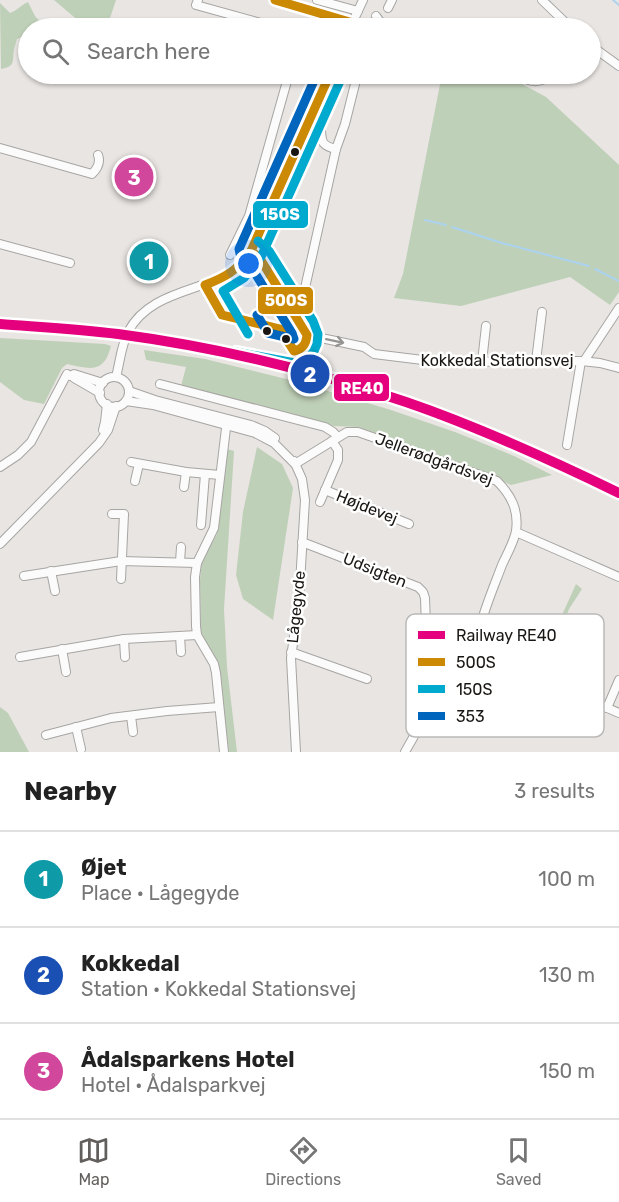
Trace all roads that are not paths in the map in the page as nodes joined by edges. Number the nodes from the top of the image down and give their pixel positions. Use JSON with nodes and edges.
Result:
{"nodes":[{"id":1,"x":198,"y":0,"type":"edge"},
{"id":2,"x":275,"y":0,"type":"edge"},
{"id":3,"x":317,"y":0,"type":"edge"},
{"id":4,"x":363,"y":0,"type":"edge"},
{"id":5,"x":392,"y":0,"type":"edge"},
{"id":6,"x":542,"y":0,"type":"edge"},
{"id":7,"x":388,"y":8,"type":"dead end"},
{"id":8,"x":358,"y":11,"type":"junction"},
{"id":9,"x":243,"y":18,"type":"edge"},
{"id":10,"x":328,"y":18,"type":"edge"},
{"id":11,"x":355,"y":18,"type":"edge"},
{"id":12,"x":561,"y":18,"type":"edge"},
{"id":13,"x":601,"y":52,"type":"edge"},
{"id":14,"x":619,"y":66,"type":"edge"},
{"id":15,"x":286,"y":84,"type":"edge"},
{"id":16,"x":325,"y":84,"type":"edge"},
{"id":17,"x":355,"y":84,"type":"edge"},
{"id":18,"x":310,"y":116,"type":"junction"},
{"id":19,"x":0,"y":148,"type":"edge"},
{"id":20,"x":336,"y":148,"type":"junction"},
{"id":21,"x":98,"y":155,"type":"dead end"},
{"id":22,"x":0,"y":243,"type":"edge"},
{"id":23,"x":230,"y":255,"type":"dead end"},
{"id":24,"x":70,"y":263,"type":"dead end"},
{"id":25,"x":305,"y":288,"type":"dead end"},
{"id":26,"x":619,"y":308,"type":"edge"},
{"id":27,"x":542,"y":312,"type":"dead end"},
{"id":28,"x":486,"y":326,"type":"dead end"},
{"id":29,"x":307,"y":334,"type":"dead end"},
{"id":30,"x":536,"y":361,"type":"junction"},
{"id":31,"x":583,"y":361,"type":"junction"},
{"id":32,"x":482,"y":362,"type":"junction"},
{"id":33,"x":619,"y":368,"type":"edge"},
{"id":34,"x":70,"y":376,"type":"junction"},
{"id":35,"x":116,"y":377,"type":"junction"},
{"id":36,"x":103,"y":383,"type":"junction"},
{"id":37,"x":160,"y":384,"type":"dead end"},
{"id":38,"x":129,"y":391,"type":"junction"},
{"id":39,"x":100,"y":393,"type":"junction"},
{"id":40,"x":126,"y":400,"type":"junction"},
{"id":41,"x":111,"y":405,"type":"junction"},
{"id":42,"x":227,"y":422,"type":"junction"},
{"id":43,"x":335,"y":439,"type":"junction"},
{"id":44,"x":567,"y":445,"type":"dead end"},
{"id":45,"x":295,"y":464,"type":"junction"},
{"id":46,"x":0,"y":467,"type":"edge"},
{"id":47,"x":186,"y":472,"type":"junction"},
{"id":48,"x":205,"y":474,"type":"junction"},
{"id":49,"x":220,"y":475,"type":"junction"},
{"id":50,"x":135,"y":482,"type":"dead end"},
{"id":51,"x":184,"y":487,"type":"dead end"},
{"id":52,"x":325,"y":490,"type":"junction"},
{"id":53,"x":320,"y":502,"type":"dead end"},
{"id":54,"x":112,"y":513,"type":"dead end"},
{"id":55,"x":409,"y":524,"type":"dead end"},
{"id":56,"x":201,"y":525,"type":"dead end"},
{"id":57,"x":516,"y":532,"type":"junction"},
{"id":58,"x":302,"y":542,"type":"junction"},
{"id":59,"x":0,"y":544,"type":"edge"},
{"id":60,"x":181,"y":547,"type":"dead end"},
{"id":61,"x":121,"y":561,"type":"junction"},
{"id":62,"x":180,"y":562,"type":"junction"},
{"id":63,"x":197,"y":562,"type":"junction"},
{"id":64,"x":51,"y":571,"type":"junction"},
{"id":65,"x":24,"y":576,"type":"dead end"},
{"id":66,"x":619,"y":577,"type":"edge"},
{"id":67,"x":122,"y":579,"type":"dead end"},
{"id":68,"x":55,"y":591,"type":"dead end"},
{"id":69,"x":426,"y":614,"type":"edge"},
{"id":70,"x":483,"y":614,"type":"edge"},
{"id":71,"x":197,"y":635,"type":"junction"},
{"id":72,"x":180,"y":636,"type":"junction"},
{"id":73,"x":124,"y":639,"type":"junction"},
{"id":74,"x":62,"y":649,"type":"junction"},
{"id":75,"x":181,"y":652,"type":"dead end"},
{"id":76,"x":291,"y":652,"type":"junction"},
{"id":77,"x":20,"y":657,"type":"dead end"},
{"id":78,"x":125,"y":657,"type":"dead end"},
{"id":79,"x":66,"y":672,"type":"dead end"},
{"id":80,"x":367,"y":679,"type":"dead end"},
{"id":81,"x":619,"y":680,"type":"edge"},
{"id":82,"x":219,"y":707,"type":"junction"},
{"id":83,"x":604,"y":707,"type":"edge"},
{"id":84,"x":607,"y":708,"type":"junction"},
{"id":85,"x":619,"y":713,"type":"edge"},
{"id":86,"x":130,"y":716,"type":"junction"},
{"id":87,"x":76,"y":728,"type":"junction"},
{"id":88,"x":133,"y":732,"type":"dead end"},
{"id":89,"x":46,"y":735,"type":"dead end"},
{"id":90,"x":413,"y":737,"type":"edge"},
{"id":91,"x":81,"y":749,"type":"dead end"},
{"id":92,"x":224,"y":752,"type":"edge"},
{"id":93,"x":296,"y":752,"type":"edge"},
{"id":94,"x":405,"y":752,"type":"edge"}],
"edges":[{"from":1,"to":9,"type":"street"},
{"from":2,"to":10,"type":"street"},
{"from":3,"to":8,"type":"street"},
{"from":4,"to":8,"type":"street"},
{"from":5,"to":7,"type":"street"},
{"from":6,"to":12,"type":"street"},
{"from":8,"to":11,"type":"street"},
{"from":13,"to":14,"type":"street"},
{"from":15,"to":23,"type":"street"},
{"from":16,"to":18,"type":"street"},
{"from":17,"to":20,"type":"street"},
{"from":18,"to":20,"type":"street"},
{"from":18,"to":35,"type":"street"},
{"from":19,"to":21,"type":"street"},
{"from":20,"to":25,"type":"street"},
{"from":22,"to":24,"type":"street"},
{"from":26,"to":31,"type":"street"},
{"from":27,"to":30,"type":"street"},
{"from":28,"to":32,"type":"street"},
{"from":29,"to":32,"type":"street","name":"Kokkedal Stationsvej","one_way":true},
{"from":30,"to":31,"type":"street","name":"Kokkedal Stationsvej"},
{"from":30,"to":32,"type":"street","name":"Kokkedal Stationsvej"},
{"from":31,"to":33,"type":"street","name":"Kokkedal Stationsvej"},
{"from":31,"to":44,"type":"street"},
{"from":34,"to":36,"type":"street"},
{"from":34,"to":39,"type":"street"},
{"from":34,"to":46,"type":"street"},
{"from":35,"to":36,"type":"street"},
{"from":35,"to":38,"type":"street"},
{"from":36,"to":39,"type":"street"},
{"from":37,"to":43,"type":"street"},
{"from":38,"to":40,"type":"street"},
{"from":38,"to":42,"type":"street","name":"Lågegyde"},
{"from":39,"to":41,"type":"street"},
{"from":40,"to":41,"type":"street"},
{"from":40,"to":42,"type":"street","name":"Lågegyde"},
{"from":41,"to":59,"type":"street"},
{"from":42,"to":45,"type":"street","name":"Lågegyde"},
{"from":42,"to":45,"type":"street","name":"Lågegyde"},
{"from":42,"to":49,"type":"street"},
{"from":43,"to":45,"type":"street","name":"Jellerødgårdsvej"},
{"from":43,"to":52,"type":"street"},
{"from":43,"to":57,"type":"street","name":"Jellerødgårdsvej"},
{"from":45,"to":58,"type":"street","name":"Lågegyde"},
{"from":47,"to":48,"type":"street"},
{"from":47,"to":50,"type":"street"},
{"from":47,"to":51,"type":"street"},
{"from":48,"to":49,"type":"street"},
{"from":48,"to":56,"type":"street"},
{"from":49,"to":63,"type":"street"},
{"from":52,"to":53,"type":"street"},
{"from":52,"to":55,"type":"street","name":"Højdevej"},
{"from":54,"to":61,"type":"street"},
{"from":57,"to":66,"type":"street"},
{"from":57,"to":70,"type":"street","name":"Jellerødgårdsvej"},
{"from":58,"to":69,"type":"street","name":"Udsigten"},
{"from":58,"to":76,"type":"street","name":"Lågegyde"},
{"from":60,"to":62,"type":"street"},
{"from":61,"to":62,"type":"street"},
{"from":61,"to":64,"type":"street"},
{"from":61,"to":67,"type":"street"},
{"from":62,"to":63,"type":"street"},
{"from":63,"to":71,"type":"street"},
{"from":64,"to":65,"type":"street"},
{"from":64,"to":68,"type":"street"},
{"from":71,"to":72,"type":"street"},
{"from":71,"to":82,"type":"street"},
{"from":72,"to":73,"type":"street"},
{"from":72,"to":75,"type":"street"},
{"from":73,"to":74,"type":"street"},
{"from":73,"to":78,"type":"street"},
{"from":74,"to":77,"type":"street"},
{"from":74,"to":79,"type":"street"},
{"from":76,"to":80,"type":"street"},
{"from":76,"to":93,"type":"street","name":"Lågegyde"},
{"from":81,"to":84,"type":"street"},
{"from":82,"to":86,"type":"street"},
{"from":82,"to":92,"type":"street"},
{"from":83,"to":84,"type":"street"},
{"from":84,"to":85,"type":"street"},
{"from":86,"to":87,"type":"street"},
{"from":86,"to":88,"type":"street"},
{"from":87,"to":89,"type":"street"},
{"from":87,"to":91,"type":"street"},
{"from":90,"to":94,"type":"street"}]}
